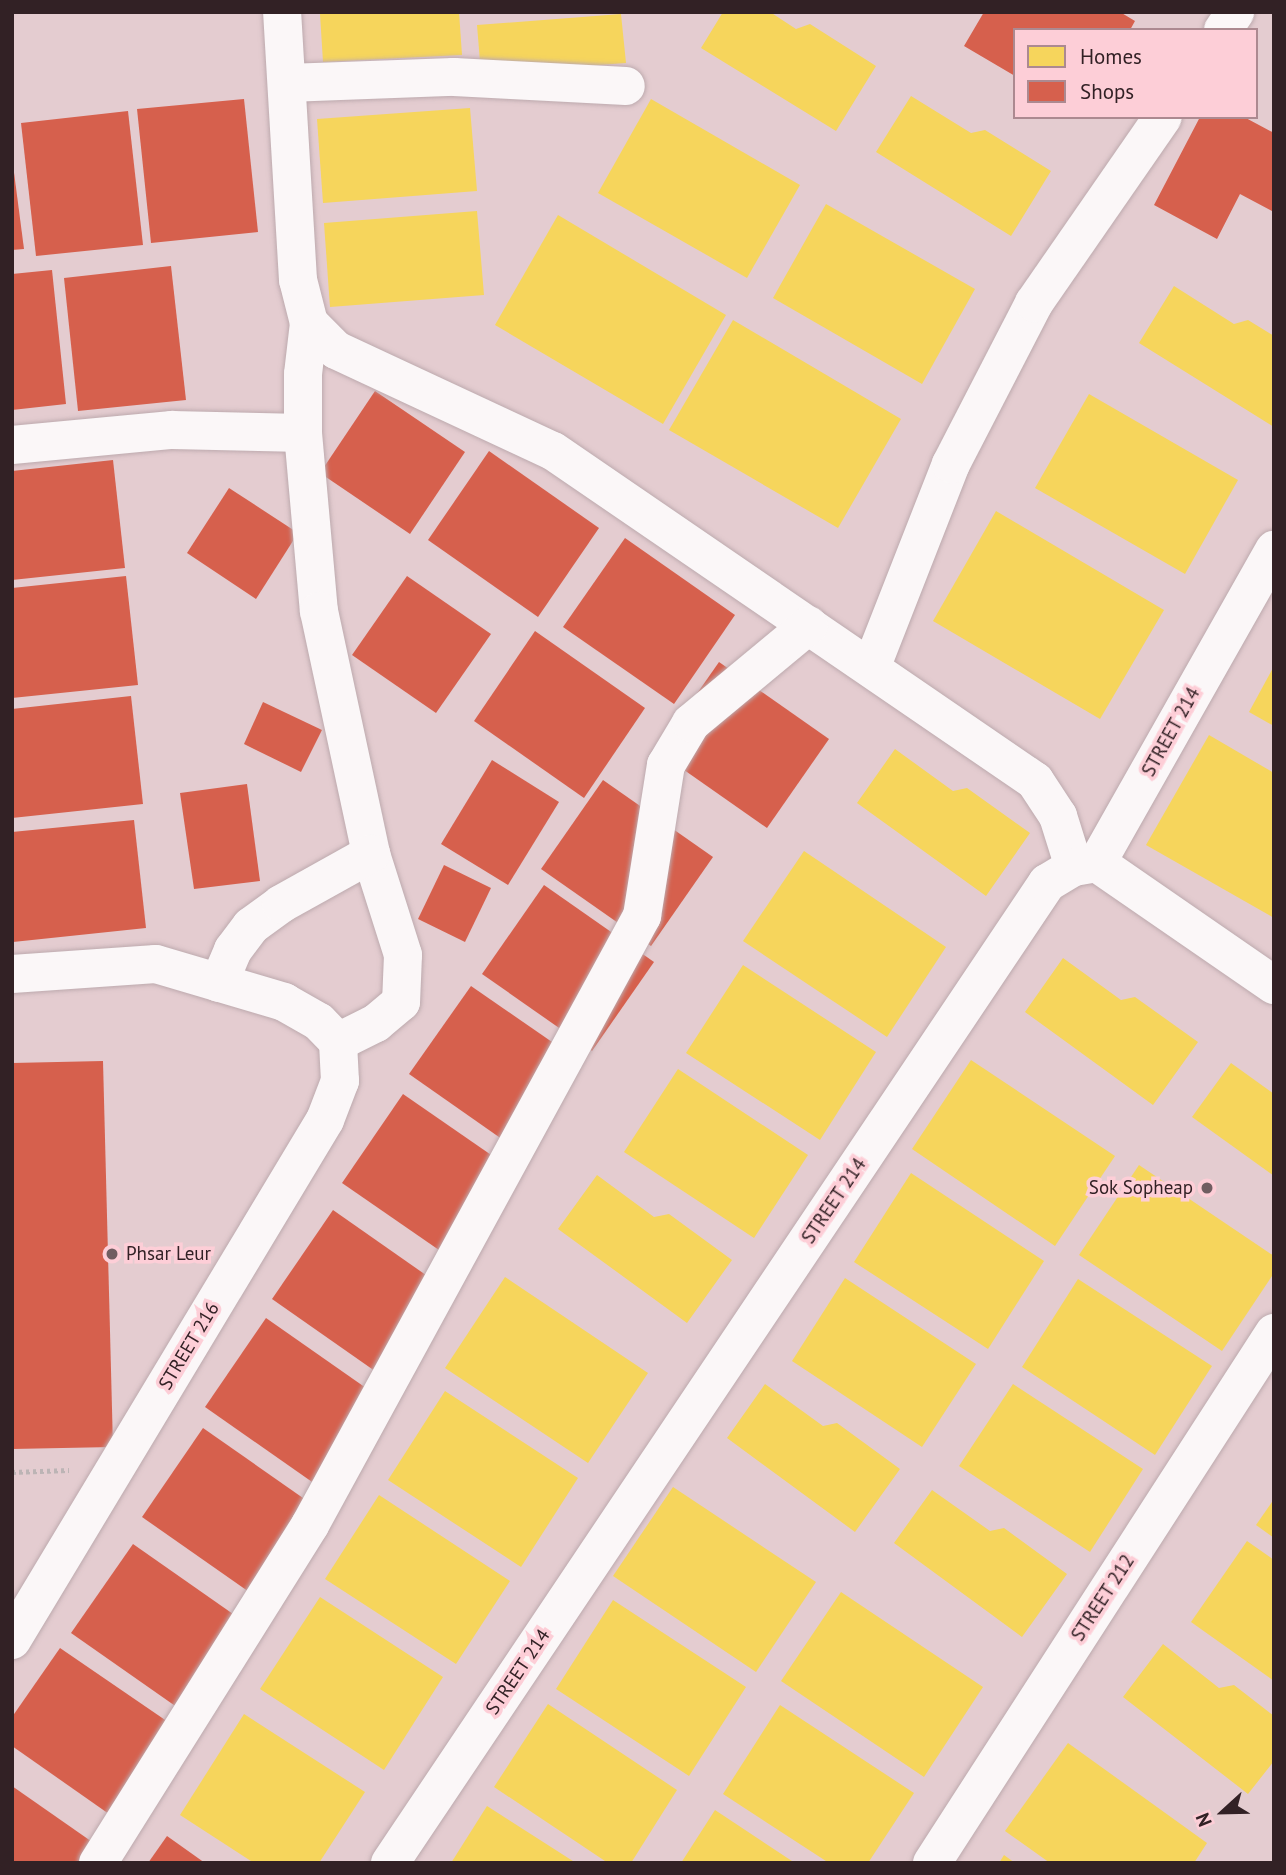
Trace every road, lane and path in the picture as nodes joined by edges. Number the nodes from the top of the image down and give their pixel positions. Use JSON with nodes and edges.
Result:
{"nodes":[{"id":1,"x":282,"y":12,"type":"edge"},
{"id":2,"x":1235,"y":12,"type":"edge"},
{"id":3,"x":1224,"y":28,"type":"edge"},
{"id":4,"x":286,"y":83,"type":"junction"},
{"id":5,"x":626,"y":86,"type":"dead end"},
{"id":6,"x":1162,"y":119,"type":"edge"},
{"id":7,"x":309,"y":323,"type":"junction"},
{"id":8,"x":303,"y":433,"type":"junction"},
{"id":9,"x":12,"y":445,"type":"edge"},
{"id":10,"x":1274,"y":550,"type":"edge"},
{"id":11,"x":809,"y":625,"type":"junction"},
{"id":12,"x":871,"y":668,"type":"junction"},
{"id":13,"x":372,"y":854,"type":"junction"},
{"id":14,"x":1086,"y":865,"type":"junction"},
{"id":15,"x":12,"y":974,"type":"edge"},
{"id":16,"x":219,"y":983,"type":"junction"},
{"id":17,"x":1274,"y":985,"type":"edge"},
{"id":18,"x":338,"y":1042,"type":"junction"},
{"id":19,"x":1274,"y":1334,"type":"edge"},
{"id":20,"x":12,"y":1640,"type":"edge"},
{"id":21,"x":98,"y":1863,"type":"edge"},
{"id":22,"x":390,"y":1863,"type":"edge"},
{"id":23,"x":932,"y":1863,"type":"edge"}],
"edges":[{"from":1,"to":4,"type":"street"},
{"from":2,"to":3,"type":"street"},
{"from":4,"to":5,"type":"street"},
{"from":4,"to":7,"type":"street"},
{"from":6,"to":12,"type":"street"},
{"from":7,"to":8,"type":"street"},
{"from":7,"to":11,"type":"street"},
{"from":8,"to":9,"type":"street"},
{"from":8,"to":13,"type":"street"},
{"from":10,"to":14,"type":"street","name":"STREET 214"},
{"from":11,"to":12,"type":"street"},
{"from":11,"to":21,"type":"street"},
{"from":12,"to":14,"type":"street"},
{"from":13,"to":16,"type":"street"},
{"from":13,"to":18,"type":"street"},
{"from":14,"to":17,"type":"street"},
{"from":14,"to":22,"type":"street","name":"STREET 214"},
{"from":15,"to":16,"type":"street"},
{"from":16,"to":18,"type":"street"},
{"from":18,"to":20,"type":"street","name":"STREET 216"},
{"from":19,"to":23,"type":"street","name":"STREET 212"}]}
